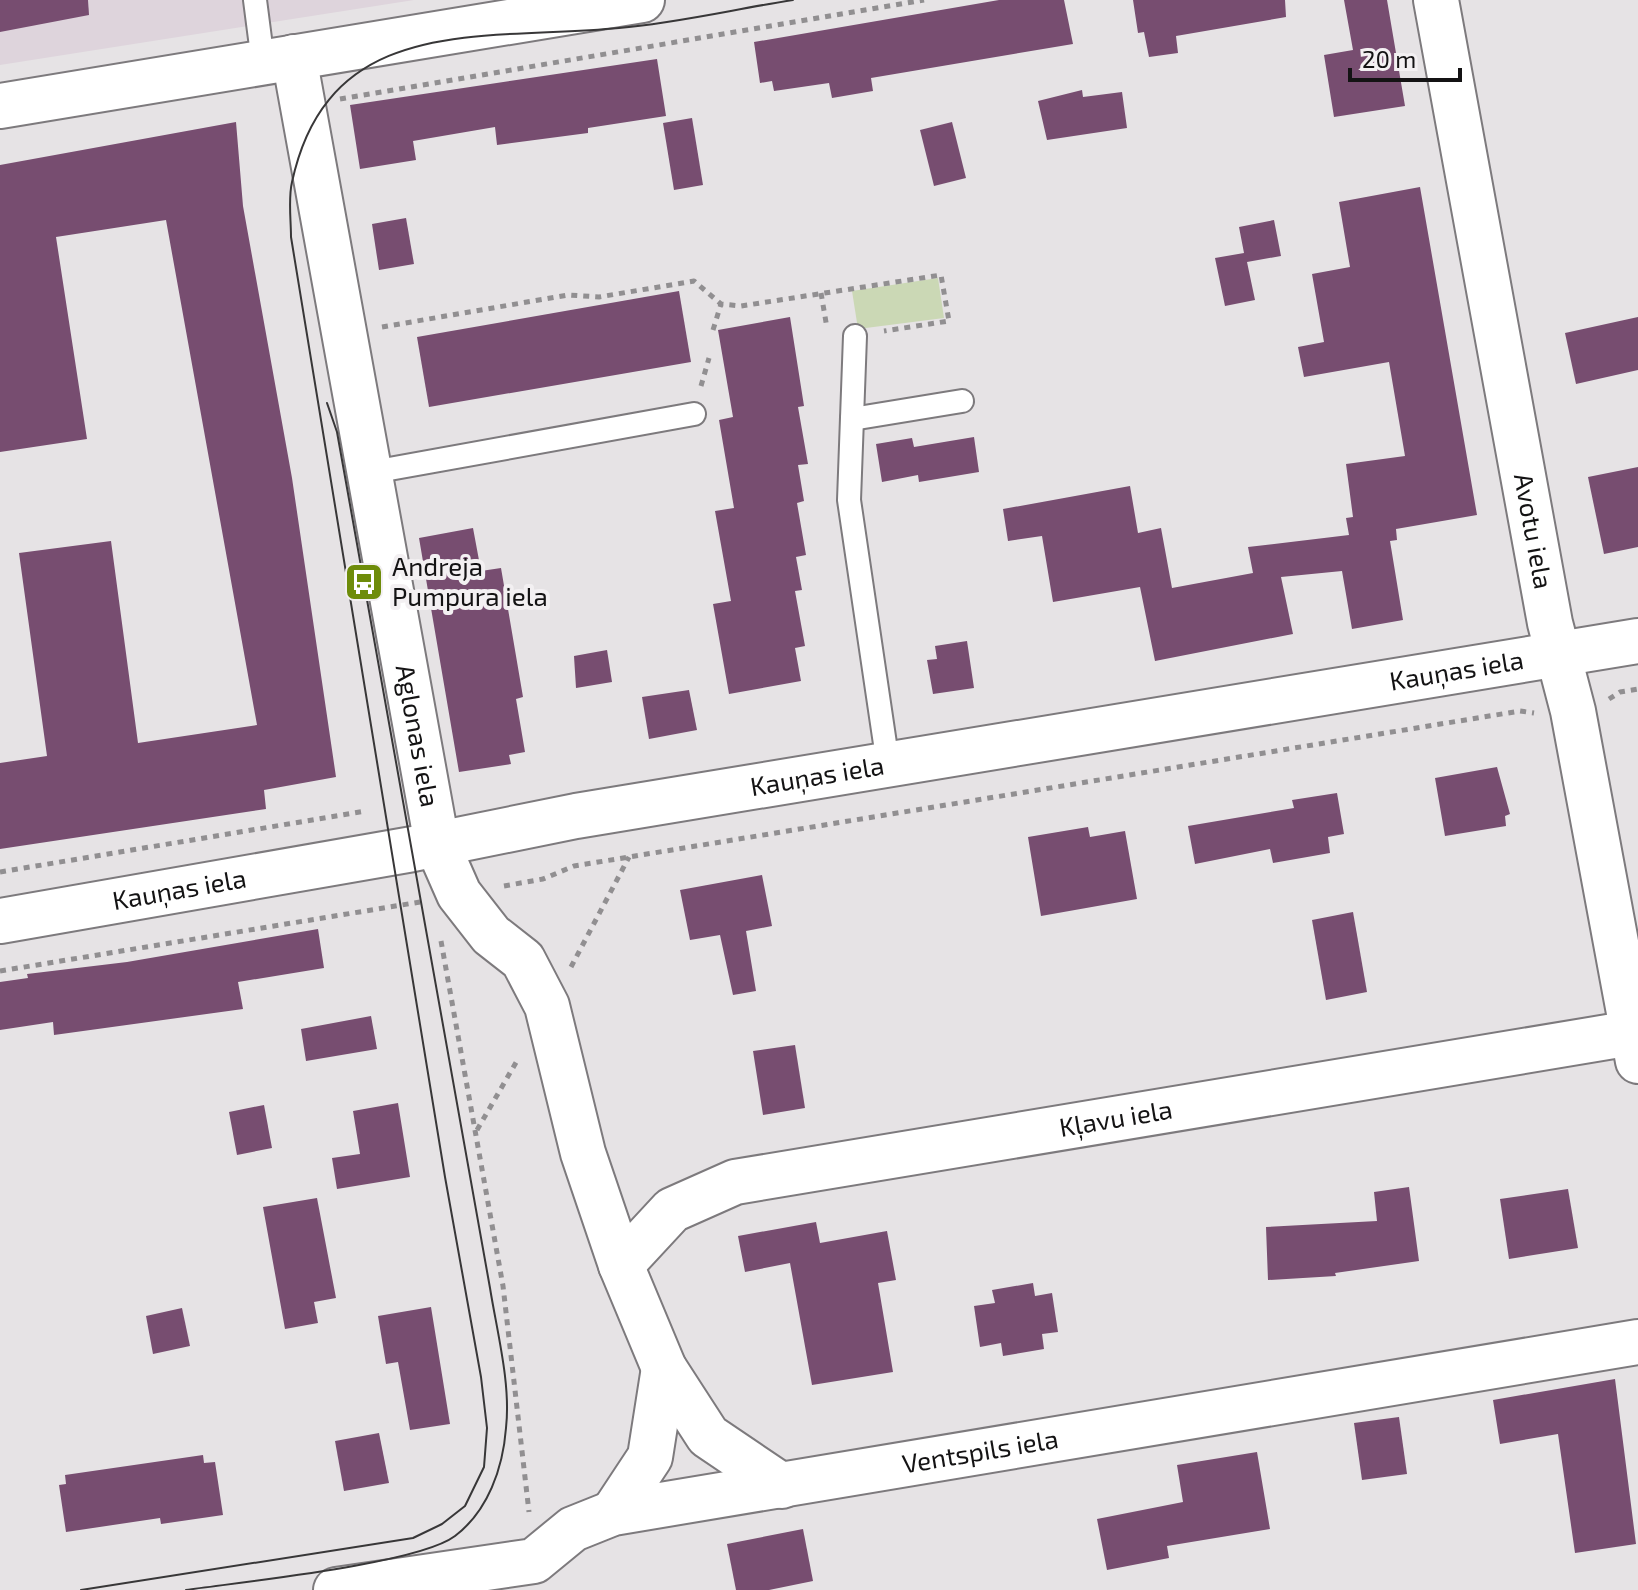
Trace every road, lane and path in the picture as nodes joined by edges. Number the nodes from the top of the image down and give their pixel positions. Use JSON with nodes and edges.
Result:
{"nodes":[{"id":1,"x":255,"y":0,"type":"edge"},
{"id":2,"x":642,"y":0,"type":"edge"},
{"id":3,"x":924,"y":0,"type":"edge"},
{"id":4,"x":1436,"y":0,"type":"edge"},
{"id":5,"x":278,"y":59,"type":"junction"},
{"id":6,"x":339,"y":99,"type":"dead end"},
{"id":7,"x":0,"y":106,"type":"edge"},
{"id":8,"x":721,"y":304,"type":"junction"},
{"id":9,"x":377,"y":327,"type":"dead end"},
{"id":10,"x":713,"y":330,"type":"dead end"},
{"id":11,"x":855,"y":336,"type":"joint"},
{"id":12,"x":962,"y":401,"type":"dead end"},
{"id":13,"x":694,"y":414,"type":"dead end"},
{"id":14,"x":852,"y":419,"type":"junction"},
{"id":15,"x":367,"y":473,"type":"junction"},
{"id":16,"x":1638,"y":641,"type":"edge"},
{"id":17,"x":1559,"y":655,"type":"junction"},
{"id":18,"x":1638,"y":689,"type":"edge"},
{"id":19,"x":1597,"y":707,"type":"dead end"},
{"id":20,"x":1548,"y":715,"type":"dead end"},
{"id":21,"x":888,"y":764,"type":"junction"},
{"id":22,"x":366,"y":811,"type":"dead end"},
{"id":23,"x":437,"y":844,"type":"junction"},
{"id":24,"x":0,"y":872,"type":"edge"},
{"id":25,"x":502,"y":886,"type":"dead end"},
{"id":26,"x":383,"y":908,"type":"dead end"},
{"id":27,"x":0,"y":921,"type":"edge"},
{"id":28,"x":439,"y":930,"type":"dead end"},
{"id":29,"x":0,"y":971,"type":"edge"},
{"id":30,"x":1637,"y":1042,"type":"edge"},
{"id":31,"x":621,"y":1265,"type":"junction"},
{"id":32,"x":1638,"y":1342,"type":"edge"},
{"id":33,"x":664,"y":1368,"type":"junction"},
{"id":34,"x":782,"y":1486,"type":"junction"},
{"id":35,"x":613,"y":1513,"type":"junction"},
{"id":36,"x":534,"y":1575,"type":"edge"},
{"id":37,"x":336,"y":1590,"type":"edge"}],
"edges":[{"from":1,"to":5,"type":"lane"},
{"from":2,"to":5,"type":"street"},
{"from":3,"to":6,"type":"path"},
{"from":4,"to":17,"type":"street","name":"Avotu iela"},
{"from":5,"to":7,"type":"street"},
{"from":5,"to":15,"type":"street","name":"Aglonas iela"},
{"from":8,"to":9,"type":"path"},
{"from":8,"to":10,"type":"path"},
{"from":8,"to":11,"type":"path"},
{"from":11,"to":14,"type":"lane"},
{"from":12,"to":14,"type":"lane"},
{"from":13,"to":15,"type":"lane"},
{"from":14,"to":21,"type":"lane"},
{"from":15,"to":23,"type":"street","name":"Aglonas iela"},
{"from":16,"to":17,"type":"street","name":"Kauņas iela"},
{"from":17,"to":21,"type":"street","name":"Kauņas iela"},
{"from":17,"to":30,"type":"street","name":"Avotu iela"},
{"from":18,"to":19,"type":"path"},
{"from":20,"to":25,"type":"path"},
{"from":21,"to":23,"type":"street","name":"Kauņas iela"},
{"from":22,"to":24,"type":"path"},
{"from":23,"to":27,"type":"street","name":"Kauņas iela"},
{"from":23,"to":31,"type":"street","name":"Aglonas iela"},
{"from":26,"to":29,"type":"path"},
{"from":28,"to":36,"type":"path"},
{"from":30,"to":31,"type":"street","name":"Kļavu iela"},
{"from":31,"to":33,"type":"street","name":"Aglonas iela"},
{"from":32,"to":34,"type":"street","name":"Ventspils iela"},
{"from":33,"to":34,"type":"street","name":"Aglonas iela"},
{"from":33,"to":35,"type":"street"},
{"from":34,"to":35,"type":"street","name":"Ventspils iela"},
{"from":35,"to":36,"type":"street","name":"Ventspils iela"},
{"from":36,"to":37,"type":"street"}]}
